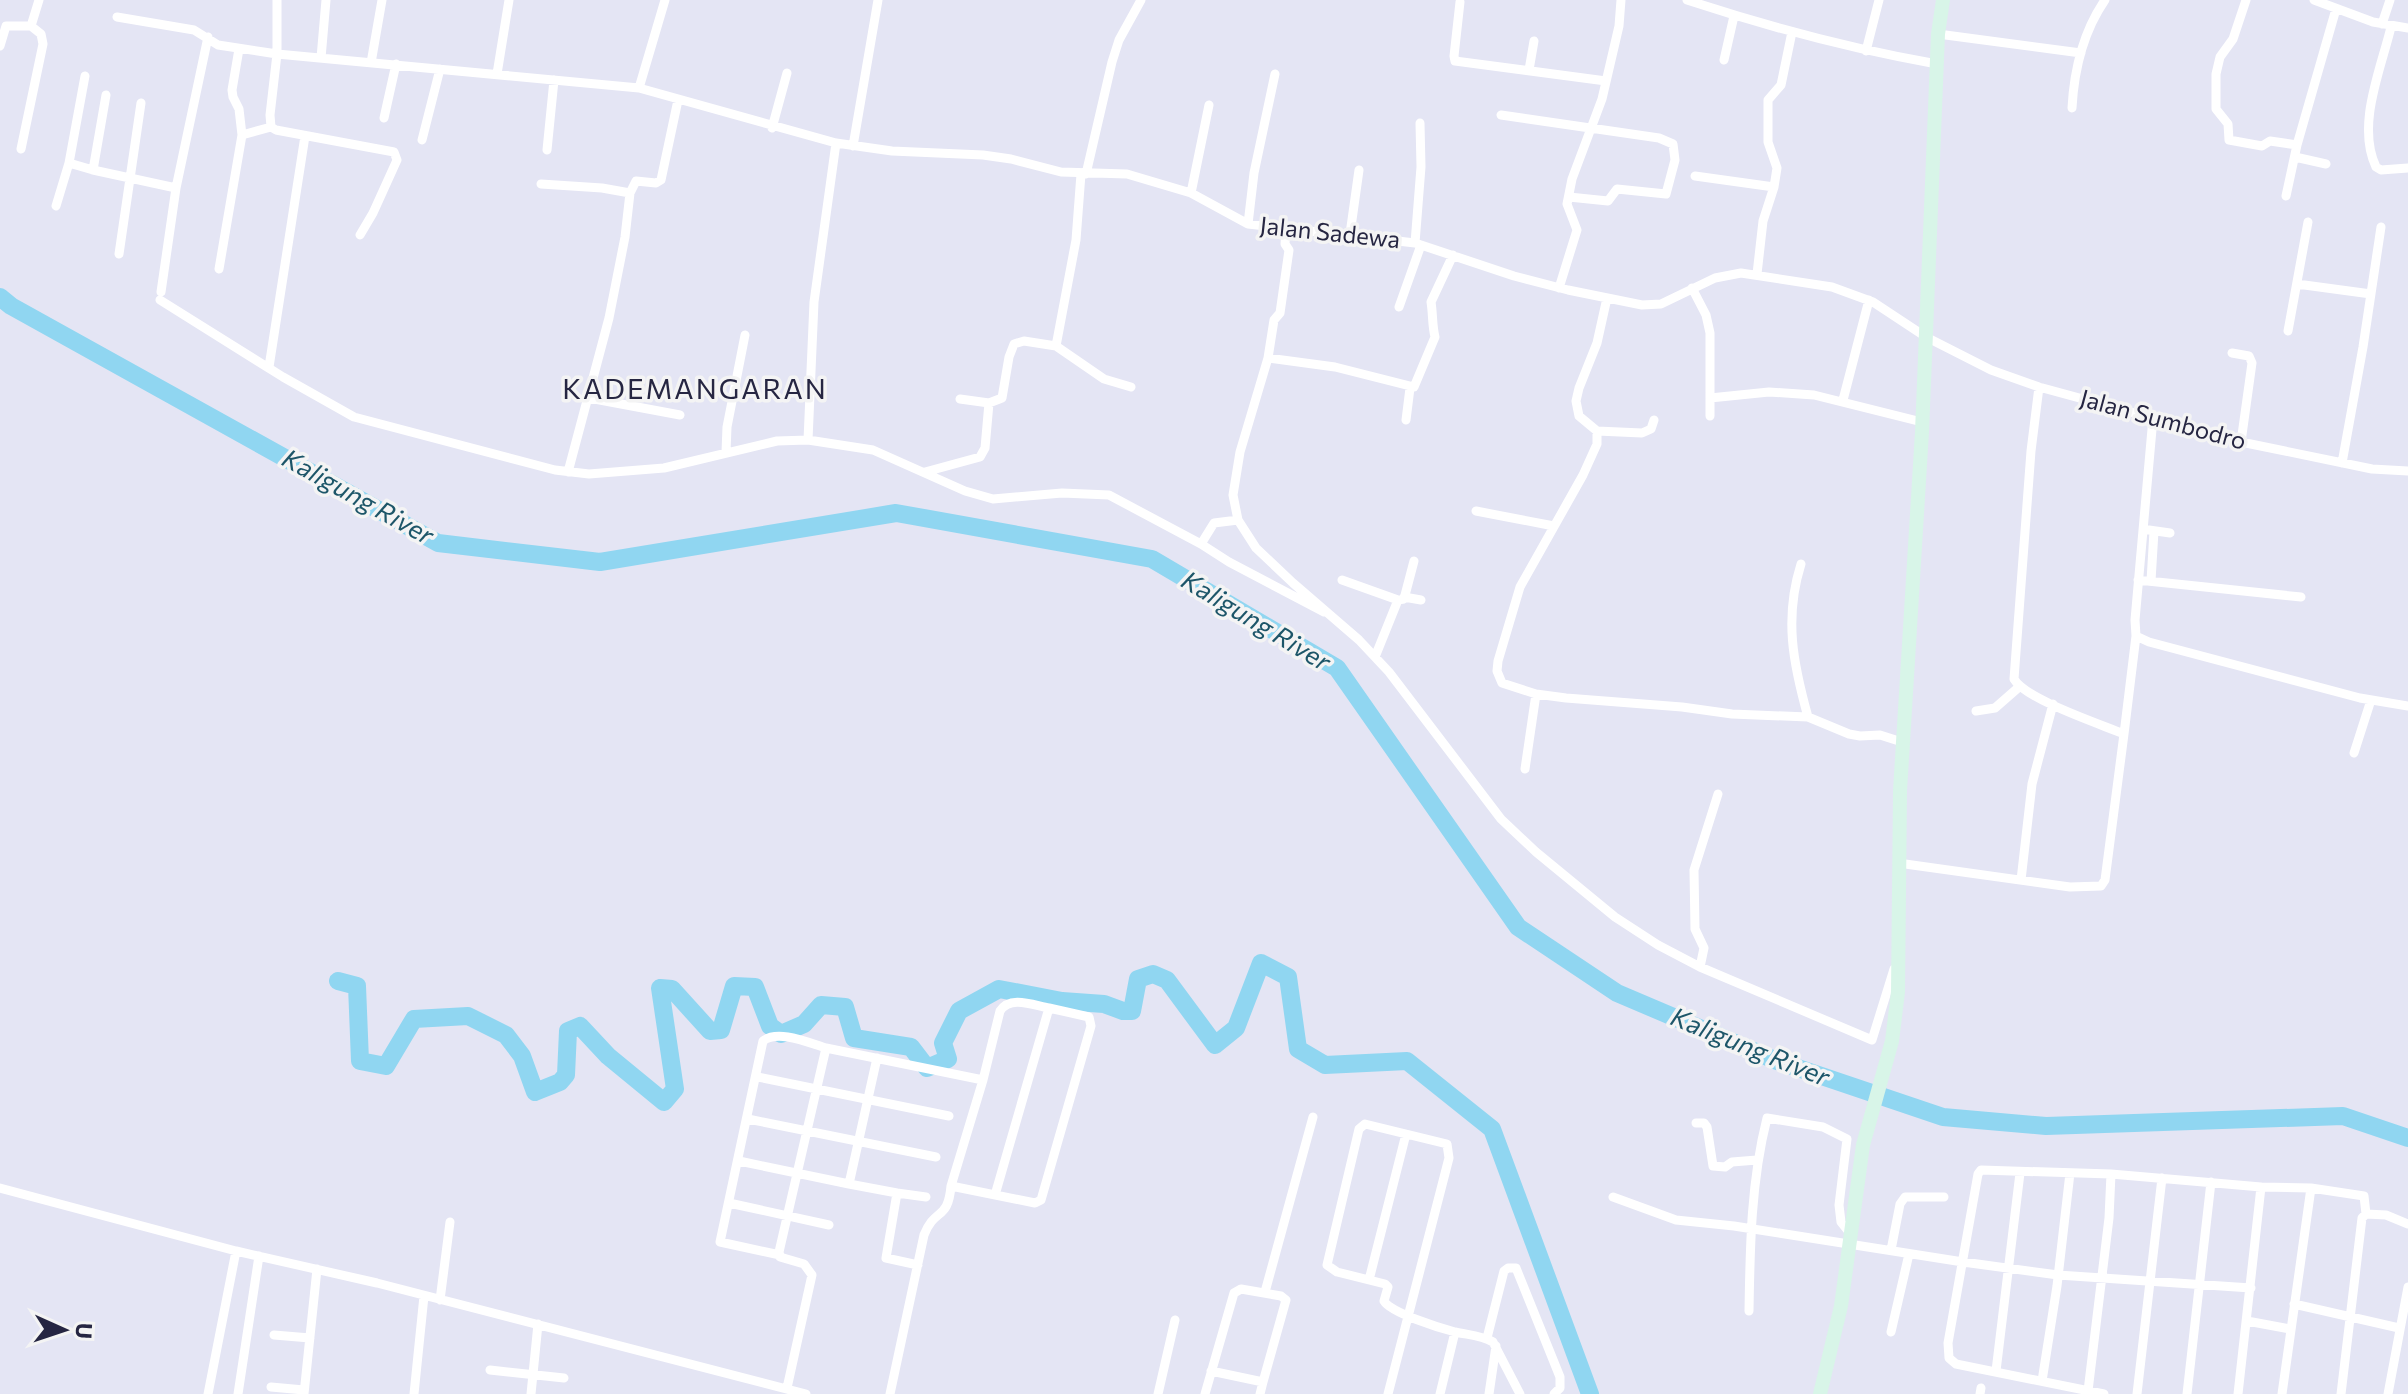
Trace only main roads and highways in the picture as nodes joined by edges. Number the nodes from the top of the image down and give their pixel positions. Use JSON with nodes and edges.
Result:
{"nodes":[{"id":1,"x":1943,"y":0,"type":"edge"},
{"id":2,"x":1820,"y":1394,"type":"edge"}],
"edges":[{"from":1,"to":2,"type":"main road"}]}
